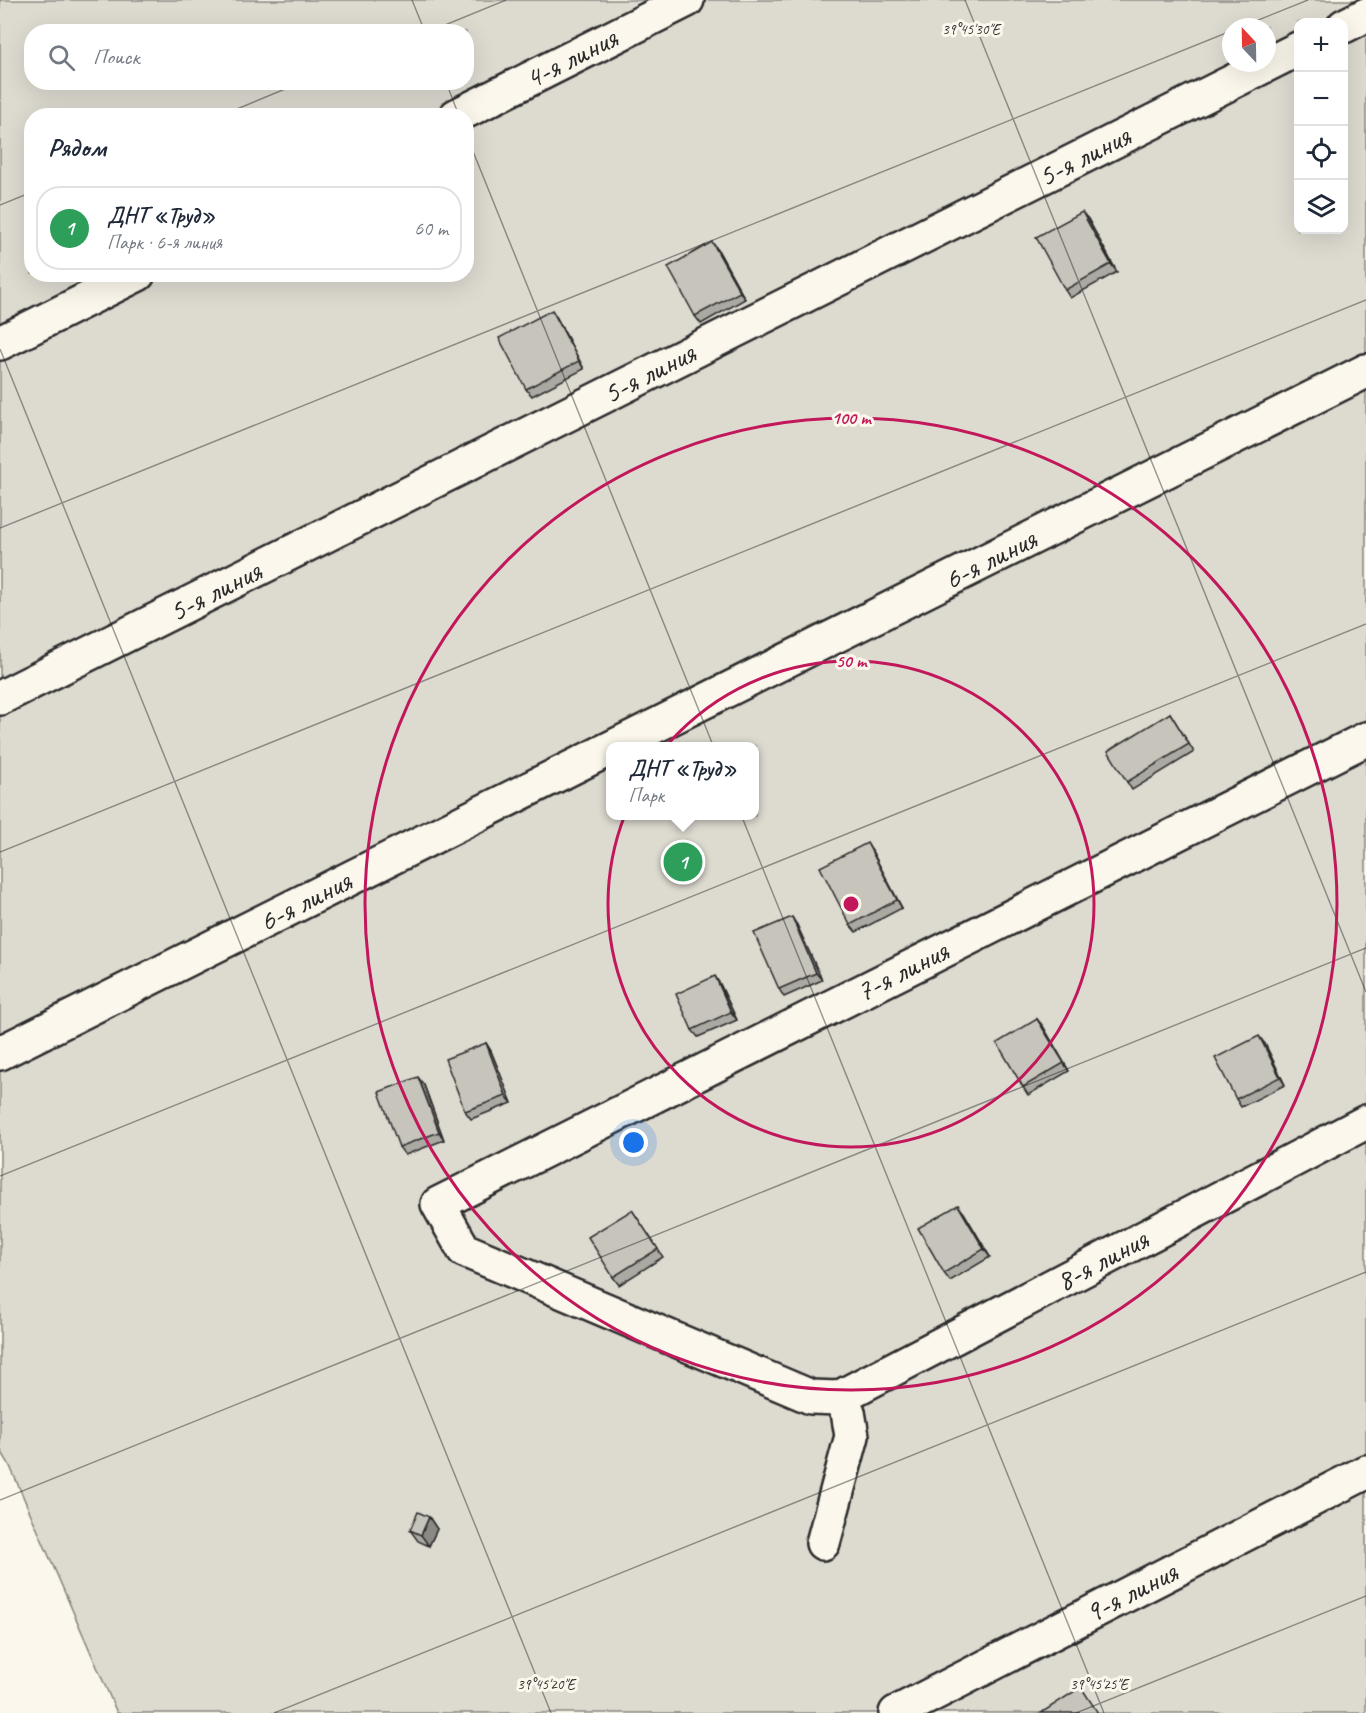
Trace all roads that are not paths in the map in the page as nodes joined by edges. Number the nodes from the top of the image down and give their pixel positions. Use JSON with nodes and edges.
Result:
{"nodes":[{"id":1,"x":687,"y":0,"type":"edge"},
{"id":2,"x":1366,"y":15,"type":"edge"},
{"id":3,"x":1348,"y":24,"type":"edge"},
{"id":4,"x":1294,"y":51,"type":"edge"},
{"id":5,"x":472,"y":108,"type":"edge"},
{"id":6,"x":122,"y":282,"type":"edge"},
{"id":7,"x":0,"y":343,"type":"edge"},
{"id":8,"x":1366,"y":372,"type":"edge"},
{"id":9,"x":0,"y":698,"type":"edge"},
{"id":10,"x":1366,"y":739,"type":"edge"},
{"id":11,"x":623,"y":742,"type":"edge"},
{"id":12,"x":606,"y":750,"type":"edge"},
{"id":13,"x":0,"y":1053,"type":"edge"},
{"id":14,"x":1366,"y":1122,"type":"edge"},
{"id":15,"x":838,"y":1398,"type":"junction"},
{"id":16,"x":1366,"y":1472,"type":"edge"},
{"id":17,"x":823,"y":1544,"type":"dead end"},
{"id":18,"x":896,"y":1713,"type":"edge"}],
"edges":[{"from":1,"to":5,"type":"street","name":"4-я линия"},
{"from":2,"to":3,"type":"street"},
{"from":4,"to":9,"type":"street","name":"5-я линия"},
{"from":6,"to":7,"type":"street"},
{"from":8,"to":11,"type":"street","name":"6-я линия"},
{"from":10,"to":15,"type":"street","name":"7-я линия"},
{"from":12,"to":13,"type":"street","name":"6-я линия"},
{"from":14,"to":15,"type":"street","name":"8-я линия"},
{"from":15,"to":17,"type":"street"},
{"from":16,"to":18,"type":"street","name":"9-я линия"}]}
